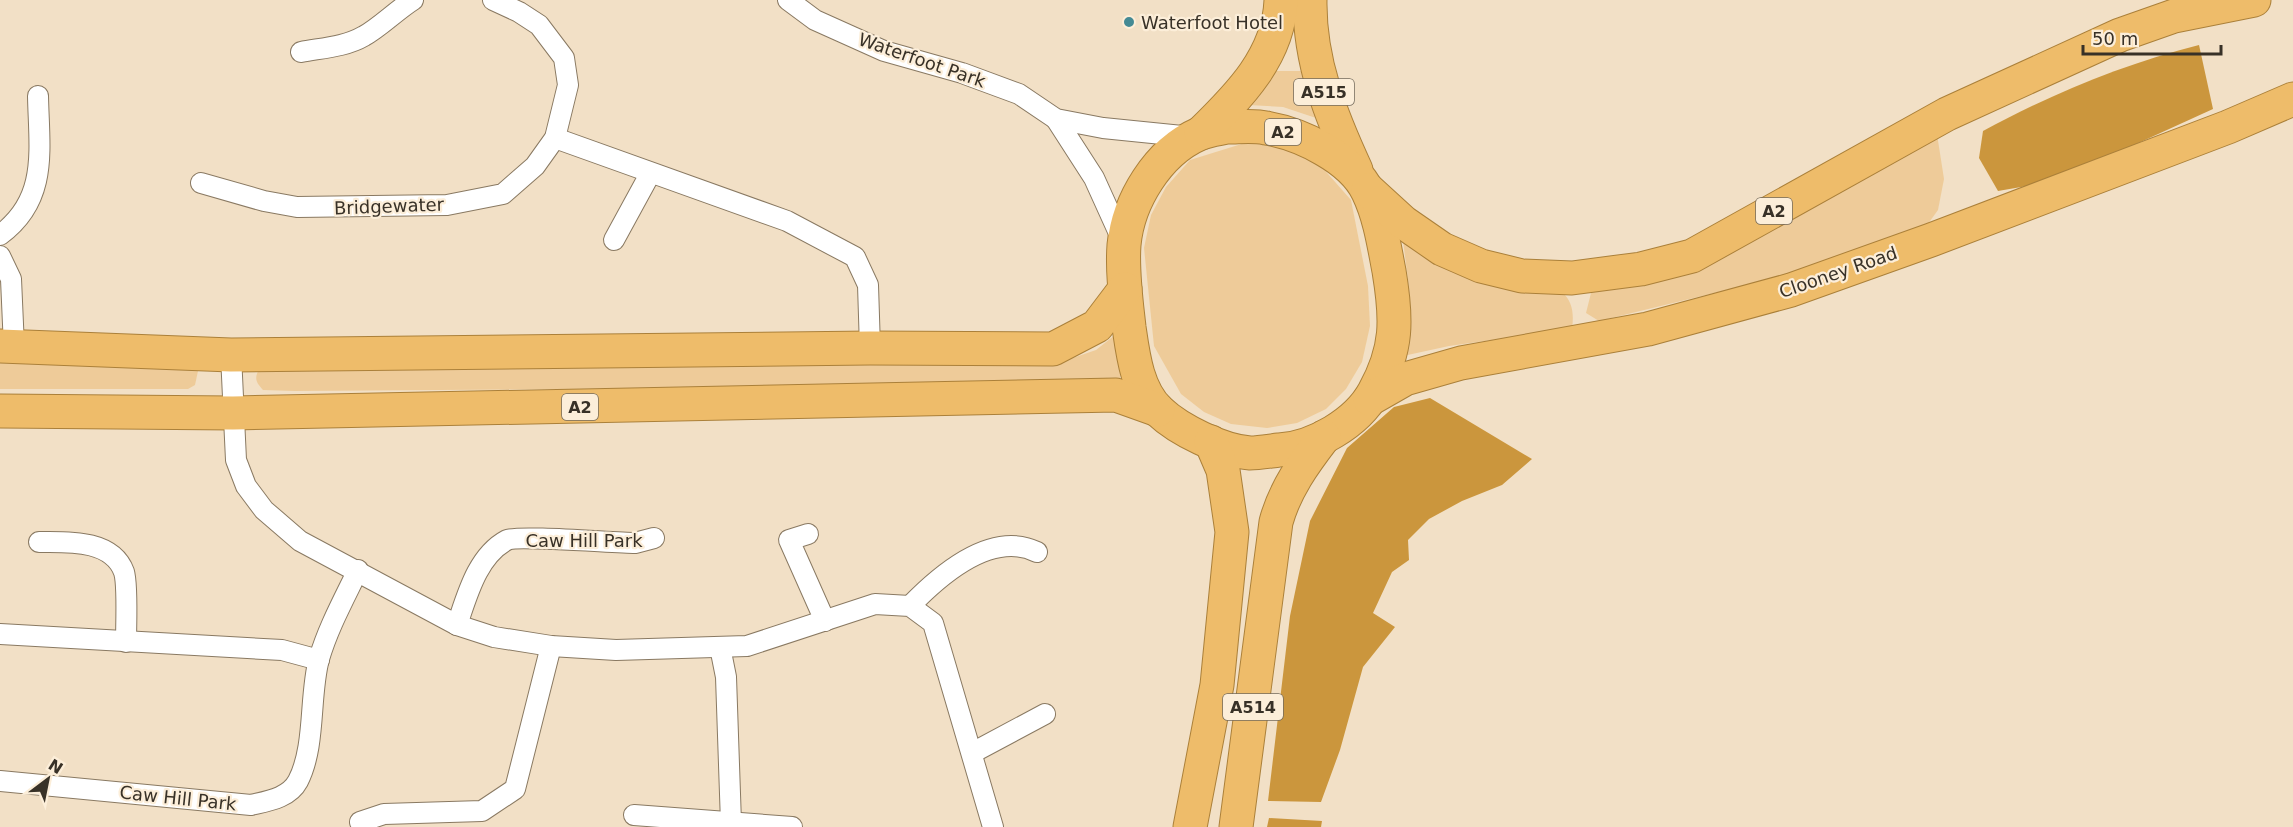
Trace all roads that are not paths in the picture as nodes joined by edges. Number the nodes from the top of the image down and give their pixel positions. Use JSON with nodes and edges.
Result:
{"nodes":[{"id":1,"x":413,"y":0,"type":"edge"},
{"id":2,"x":493,"y":0,"type":"edge"},
{"id":3,"x":788,"y":0,"type":"edge"},
{"id":4,"x":1281,"y":0,"type":"edge"},
{"id":5,"x":1310,"y":0,"type":"edge"},
{"id":6,"x":2254,"y":0,"type":"edge"},
{"id":7,"x":301,"y":52,"type":"dead end"},
{"id":8,"x":38,"y":96,"type":"dead end"},
{"id":9,"x":2293,"y":99,"type":"edge"},
{"id":10,"x":1056,"y":119,"type":"junction"},
{"id":11,"x":1197,"y":135,"type":"junction"},
{"id":12,"x":555,"y":138,"type":"junction"},
{"id":13,"x":650,"y":174,"type":"junction"},
{"id":14,"x":201,"y":183,"type":"dead end"},
{"id":15,"x":1364,"y":185,"type":"junction"},
{"id":16,"x":0,"y":235,"type":"edge"},
{"id":17,"x":614,"y":240,"type":"dead end"},
{"id":18,"x":1125,"y":244,"type":"junction"},
{"id":19,"x":0,"y":256,"type":"edge"},
{"id":20,"x":1125,"y":289,"type":"junction"},
{"id":21,"x":7,"y":347,"type":"edge"},
{"id":22,"x":870,"y":348,"type":"junction"},
{"id":23,"x":231,"y":355,"type":"junction"},
{"id":24,"x":1370,"y":399,"type":"junction"},
{"id":25,"x":1158,"y":410,"type":"junction"},
{"id":26,"x":0,"y":411,"type":"edge"},
{"id":27,"x":233,"y":413,"type":"junction"},
{"id":28,"x":1324,"y":437,"type":"junction"},
{"id":29,"x":1211,"y":442,"type":"junction"},
{"id":30,"x":808,"y":534,"type":"dead end"},
{"id":31,"x":654,"y":538,"type":"dead end"},
{"id":32,"x":39,"y":542,"type":"dead end"},
{"id":33,"x":1037,"y":552,"type":"dead end"},
{"id":34,"x":358,"y":570,"type":"junction"},
{"id":35,"x":910,"y":606,"type":"junction"},
{"id":36,"x":825,"y":621,"type":"junction"},
{"id":37,"x":457,"y":625,"type":"junction"},
{"id":38,"x":0,"y":634,"type":"edge"},
{"id":39,"x":126,"y":642,"type":"junction"},
{"id":40,"x":552,"y":646,"type":"junction"},
{"id":41,"x":720,"y":647,"type":"junction"},
{"id":42,"x":319,"y":660,"type":"junction"},
{"id":43,"x":1045,"y":714,"type":"dead end"},
{"id":44,"x":972,"y":753,"type":"junction"},
{"id":45,"x":0,"y":781,"type":"edge"},
{"id":46,"x":634,"y":815,"type":"dead end"},
{"id":47,"x":360,"y":822,"type":"dead end"},
{"id":48,"x":732,"y":823,"type":"junction"},
{"id":49,"x":792,"y":827,"type":"edge"},
{"id":50,"x":993,"y":827,"type":"edge"},
{"id":51,"x":1190,"y":827,"type":"edge"},
{"id":52,"x":1236,"y":827,"type":"edge"}],
"edges":[{"from":1,"to":7,"type":"street"},
{"from":2,"to":12,"type":"street","name":"Bridgewater"},
{"from":3,"to":10,"type":"street","name":"Waterfoot Park"},
{"from":4,"to":11,"type":"highway"},
{"from":5,"to":15,"type":"highway","number":"A515"},
{"from":6,"to":15,"type":"highway","number":"A2"},
{"from":8,"to":16,"type":"street"},
{"from":9,"to":24,"type":"highway","name":"Clooney Road"},
{"from":10,"to":11,"type":"street","name":"Waterfoot Park"},
{"from":10,"to":18,"type":"street","name":"Waterfoot Park"},
{"from":11,"to":15,"type":"highway","number":"A2"},
{"from":11,"to":18,"type":"highway","number":"A2"},
{"from":12,"to":13,"type":"street"},
{"from":12,"to":14,"type":"street","name":"Bridgewater"},
{"from":13,"to":17,"type":"street"},
{"from":13,"to":22,"type":"street"},
{"from":15,"to":24,"type":"highway"},
{"from":18,"to":20,"type":"highway","number":"A2"},
{"from":19,"to":21,"type":"street"},
{"from":20,"to":22,"type":"highway"},
{"from":20,"to":25,"type":"highway","number":"A2"},
{"from":21,"to":23,"type":"highway"},
{"from":22,"to":23,"type":"highway"},
{"from":23,"to":27,"type":"street"},
{"from":24,"to":28,"type":"highway","number":"A514"},
{"from":25,"to":27,"type":"highway","number":"A2"},
{"from":25,"to":29,"type":"highway","number":"A2"},
{"from":26,"to":27,"type":"highway","number":"A2"},
{"from":27,"to":34,"type":"street"},
{"from":28,"to":29,"type":"highway","number":"A2"},
{"from":28,"to":52,"type":"highway","number":"A514"},
{"from":29,"to":51,"type":"highway","number":"A514"},
{"from":30,"to":36,"type":"street"},
{"from":31,"to":37,"type":"street","name":"Caw Hill Park"},
{"from":32,"to":39,"type":"street"},
{"from":33,"to":35,"type":"street"},
{"from":34,"to":37,"type":"street"},
{"from":34,"to":42,"type":"street","name":"Caw Hill Park"},
{"from":35,"to":36,"type":"street"},
{"from":35,"to":44,"type":"street"},
{"from":36,"to":41,"type":"street"},
{"from":37,"to":40,"type":"street"},
{"from":38,"to":39,"type":"street"},
{"from":39,"to":42,"type":"street"},
{"from":40,"to":41,"type":"street"},
{"from":40,"to":47,"type":"street"},
{"from":41,"to":48,"type":"street"},
{"from":42,"to":45,"type":"street","name":"Caw Hill Park"},
{"from":43,"to":44,"type":"street"},
{"from":44,"to":50,"type":"street"},
{"from":46,"to":48,"type":"street"},
{"from":48,"to":49,"type":"street"}]}
